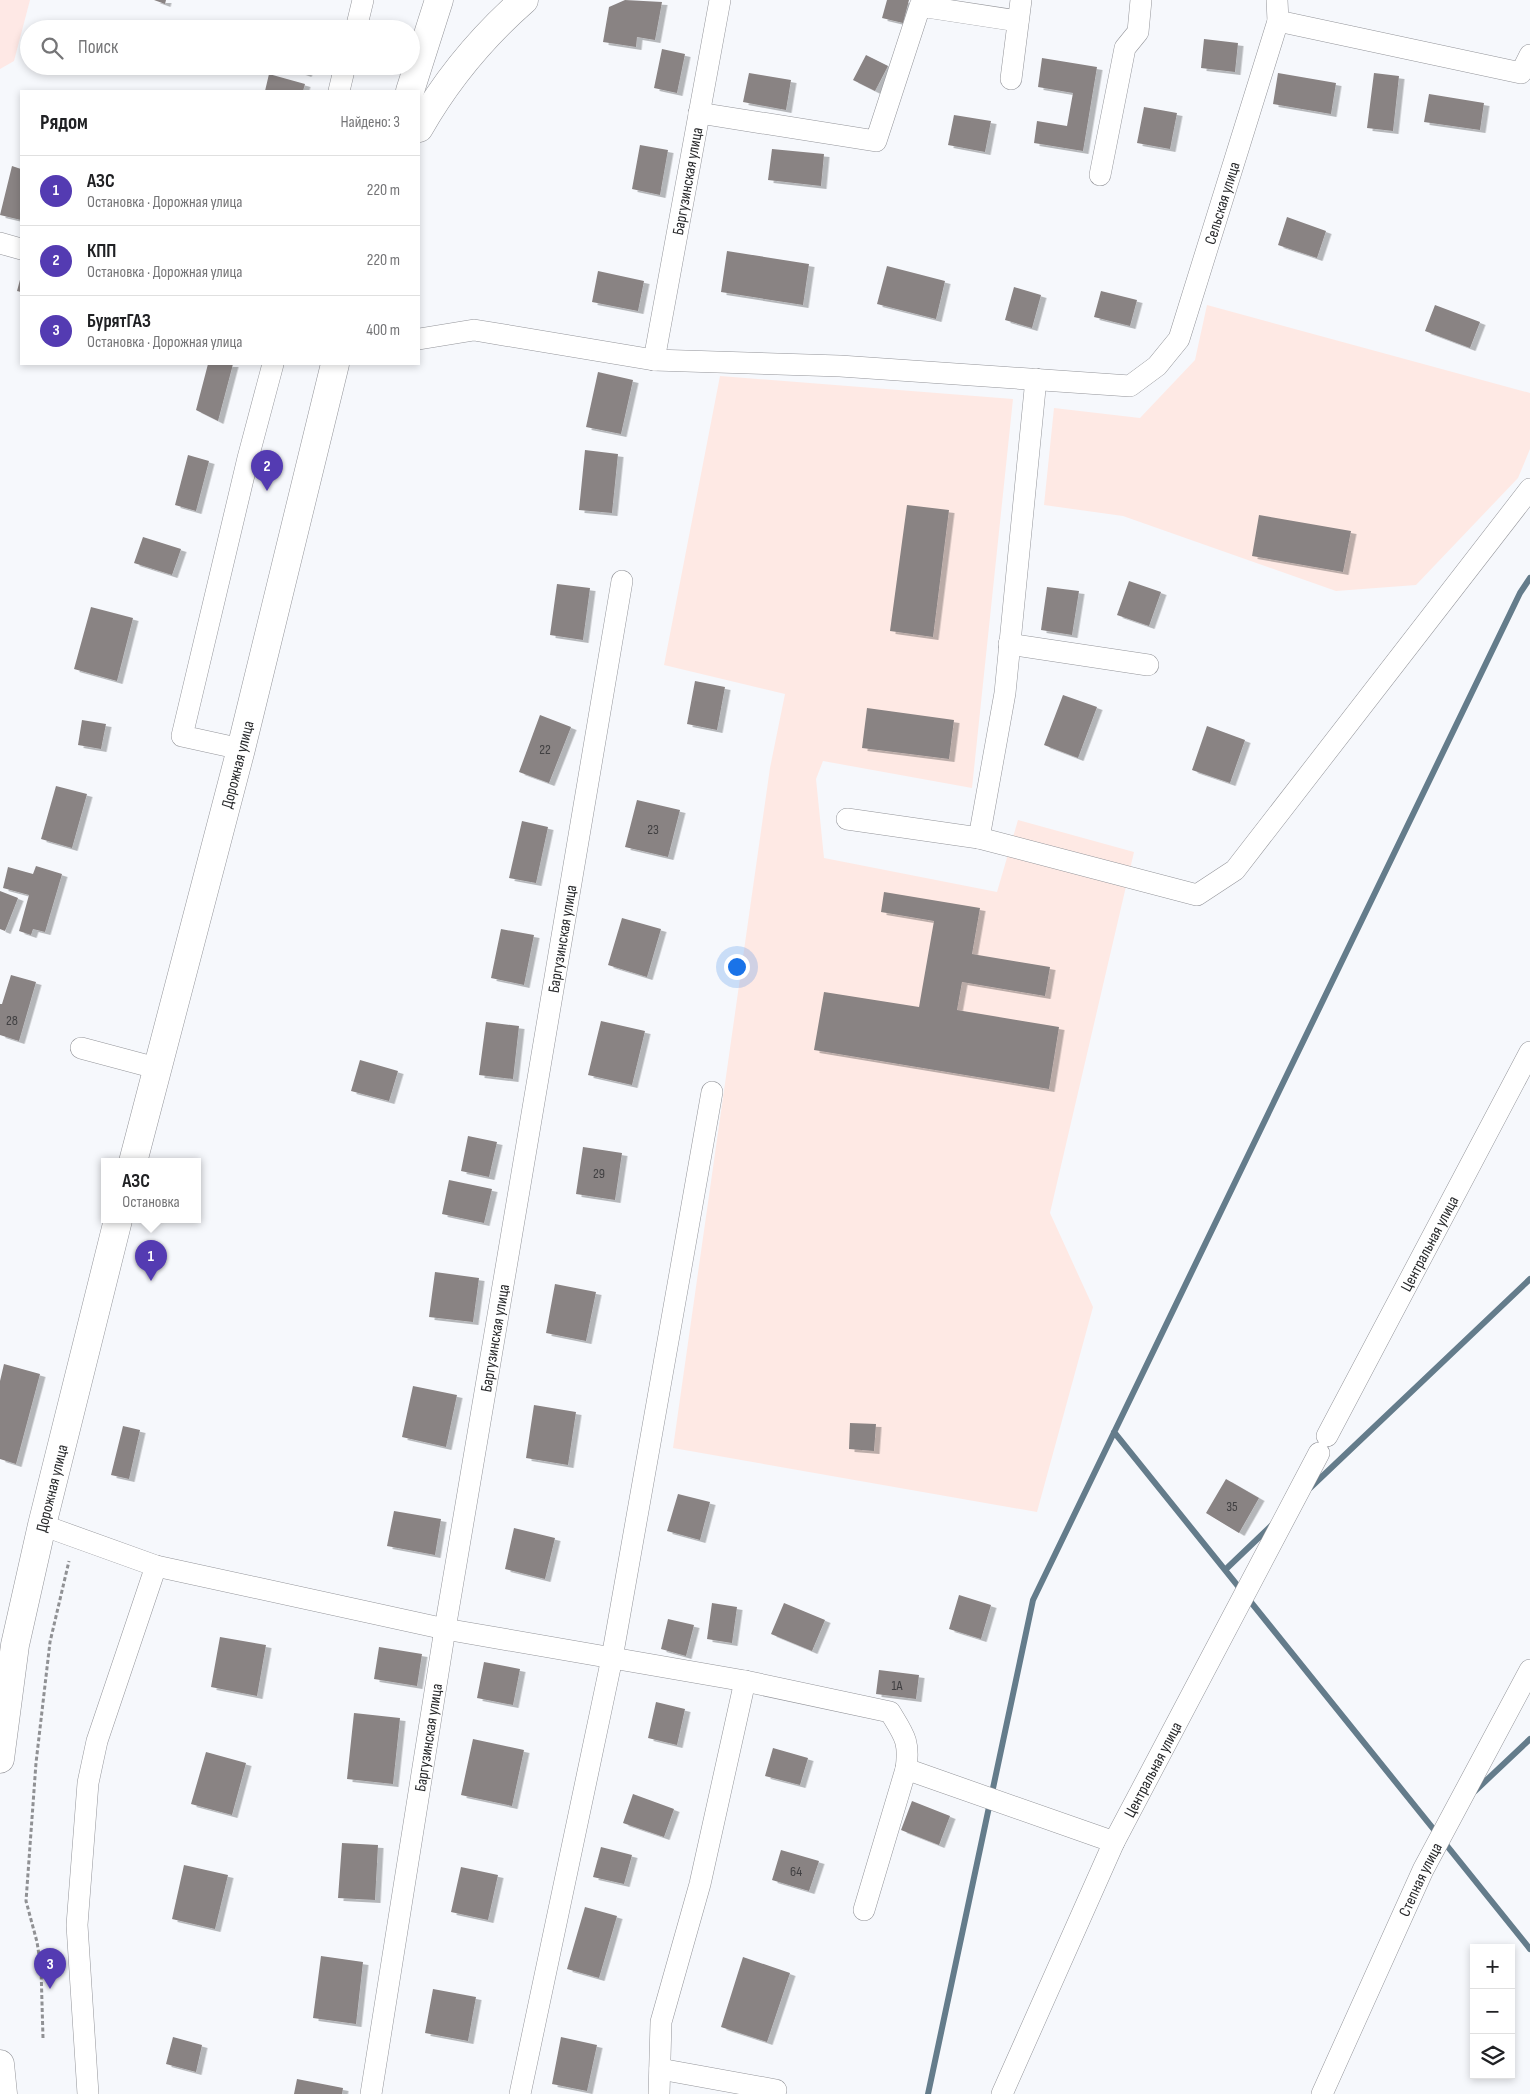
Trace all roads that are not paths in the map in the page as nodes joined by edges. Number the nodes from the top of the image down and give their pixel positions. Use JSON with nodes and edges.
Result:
{"nodes":[{"id":1,"x":363,"y":0,"type":"edge"},
{"id":2,"x":434,"y":0,"type":"edge"},
{"id":3,"x":439,"y":0,"type":"edge"},
{"id":4,"x":524,"y":0,"type":"edge"},
{"id":5,"x":720,"y":0,"type":"edge"},
{"id":6,"x":1021,"y":0,"type":"edge"},
{"id":7,"x":1141,"y":0,"type":"edge"},
{"id":8,"x":1277,"y":0,"type":"edge"},
{"id":9,"x":358,"y":20,"type":"edge"},
{"id":10,"x":1018,"y":21,"type":"junction"},
{"id":11,"x":1278,"y":21,"type":"junction"},
{"id":12,"x":429,"y":29,"type":"junction"},
{"id":13,"x":420,"y":58,"type":"edge"},
{"id":14,"x":1527,"y":67,"type":"edge"},
{"id":15,"x":343,"y":75,"type":"edge"},
{"id":16,"x":415,"y":75,"type":"edge"},
{"id":17,"x":1011,"y":79,"type":"dead end"},
{"id":18,"x":339,"y":90,"type":"edge"},
{"id":19,"x":410,"y":90,"type":"edge"},
{"id":20,"x":699,"y":113,"type":"junction"},
{"id":21,"x":420,"y":126,"type":"edge"},
{"id":22,"x":1100,"y":175,"type":"dead end"},
{"id":23,"x":0,"y":243,"type":"edge"},
{"id":24,"x":20,"y":249,"type":"edge"},
{"id":25,"x":420,"y":338,"type":"edge"},
{"id":26,"x":654,"y":360,"type":"junction"},
{"id":27,"x":273,"y":365,"type":"edge"},
{"id":28,"x":335,"y":365,"type":"edge"},
{"id":29,"x":1036,"y":379,"type":"junction"},
{"id":30,"x":1530,"y":489,"type":"edge"},
{"id":31,"x":622,"y":582,"type":"dead end"},
{"id":32,"x":1010,"y":644,"type":"junction"},
{"id":33,"x":1148,"y":665,"type":"dead end"},
{"id":34,"x":241,"y":749,"type":"junction"},
{"id":35,"x":848,"y":819,"type":"dead end"},
{"id":36,"x":979,"y":838,"type":"junction"},
{"id":37,"x":81,"y":1048,"type":"dead end"},
{"id":38,"x":1530,"y":1052,"type":"edge"},
{"id":39,"x":156,"y":1068,"type":"junction"},
{"id":40,"x":712,"y":1092,"type":"dead end"},
{"id":41,"x":134,"y":1158,"type":"edge"},
{"id":42,"x":117,"y":1223,"type":"edge"},
{"id":43,"x":42,"y":1525,"type":"junction"},
{"id":44,"x":156,"y":1566,"type":"junction"},
{"id":45,"x":445,"y":1629,"type":"junction"},
{"id":46,"x":612,"y":1658,"type":"junction"},
{"id":47,"x":1530,"y":1670,"type":"edge"},
{"id":48,"x":745,"y":1681,"type":"junction"},
{"id":49,"x":0,"y":1759,"type":"edge"},
{"id":50,"x":906,"y":1770,"type":"junction"},
{"id":51,"x":1114,"y":1842,"type":"junction"},
{"id":52,"x":864,"y":1910,"type":"dead end"},
{"id":53,"x":0,"y":2064,"type":"edge"},
{"id":54,"x":660,"y":2069,"type":"junction"},
{"id":55,"x":776,"y":2090,"type":"dead end"},
{"id":56,"x":3,"y":2094,"type":"edge"},
{"id":57,"x":88,"y":2094,"type":"edge"},
{"id":58,"x":372,"y":2094,"type":"edge"},
{"id":59,"x":520,"y":2094,"type":"edge"},
{"id":60,"x":659,"y":2094,"type":"edge"},
{"id":61,"x":1002,"y":2094,"type":"edge"},
{"id":62,"x":1322,"y":2094,"type":"edge"}],
"edges":[{"from":1,"to":9,"type":"street"},
{"from":2,"to":12,"type":"main road"},
{"from":3,"to":12,"type":"main road"},
{"from":4,"to":21,"type":"main road"},
{"from":5,"to":20,"type":"street","name":"Баргузинская улица"},
{"from":6,"to":10,"type":"street"},
{"from":7,"to":22,"type":"street"},
{"from":8,"to":11,"type":"street","name":"Сельская улица"},
{"from":10,"to":17,"type":"street"},
{"from":10,"to":20,"type":"street"},
{"from":11,"to":14,"type":"street"},
{"from":11,"to":29,"type":"street","name":"Сельская улица"},
{"from":12,"to":13,"type":"main road"},
{"from":15,"to":18,"type":"street"},
{"from":16,"to":19,"type":"main road"},
{"from":20,"to":26,"type":"street","name":"Баргузинская улица"},
{"from":23,"to":24,"type":"street"},
{"from":25,"to":26,"type":"street"},
{"from":26,"to":29,"type":"street"},
{"from":27,"to":34,"type":"street"},
{"from":28,"to":34,"type":"main road","name":"Дорожная улица"},
{"from":29,"to":32,"type":"street"},
{"from":30,"to":36,"type":"street"},
{"from":31,"to":45,"type":"street","name":"Баргузинская улица"},
{"from":32,"to":33,"type":"street"},
{"from":32,"to":36,"type":"street"},
{"from":34,"to":39,"type":"main road","name":"Дорожная улица"},
{"from":35,"to":36,"type":"street"},
{"from":37,"to":39,"type":"street"},
{"from":38,"to":51,"type":"street","name":"Центральная улица"},
{"from":39,"to":41,"type":"main road","name":"Дорожная улица"},
{"from":40,"to":46,"type":"street"},
{"from":42,"to":43,"type":"main road","name":"Дорожная улица"},
{"from":43,"to":44,"type":"street"},
{"from":43,"to":49,"type":"main road","name":"Дорожная улица"},
{"from":44,"to":45,"type":"street"},
{"from":44,"to":57,"type":"street"},
{"from":45,"to":46,"type":"street"},
{"from":45,"to":58,"type":"street","name":"Баргузинская улица"},
{"from":46,"to":48,"type":"street"},
{"from":46,"to":59,"type":"street"},
{"from":47,"to":62,"type":"street","name":"Степная улица"},
{"from":48,"to":50,"type":"street"},
{"from":48,"to":54,"type":"street"},
{"from":50,"to":51,"type":"street"},
{"from":50,"to":52,"type":"street"},
{"from":51,"to":61,"type":"street","name":"Центральная улица"},
{"from":53,"to":56,"type":"main road"},
{"from":54,"to":55,"type":"street"},
{"from":54,"to":60,"type":"street"}]}
